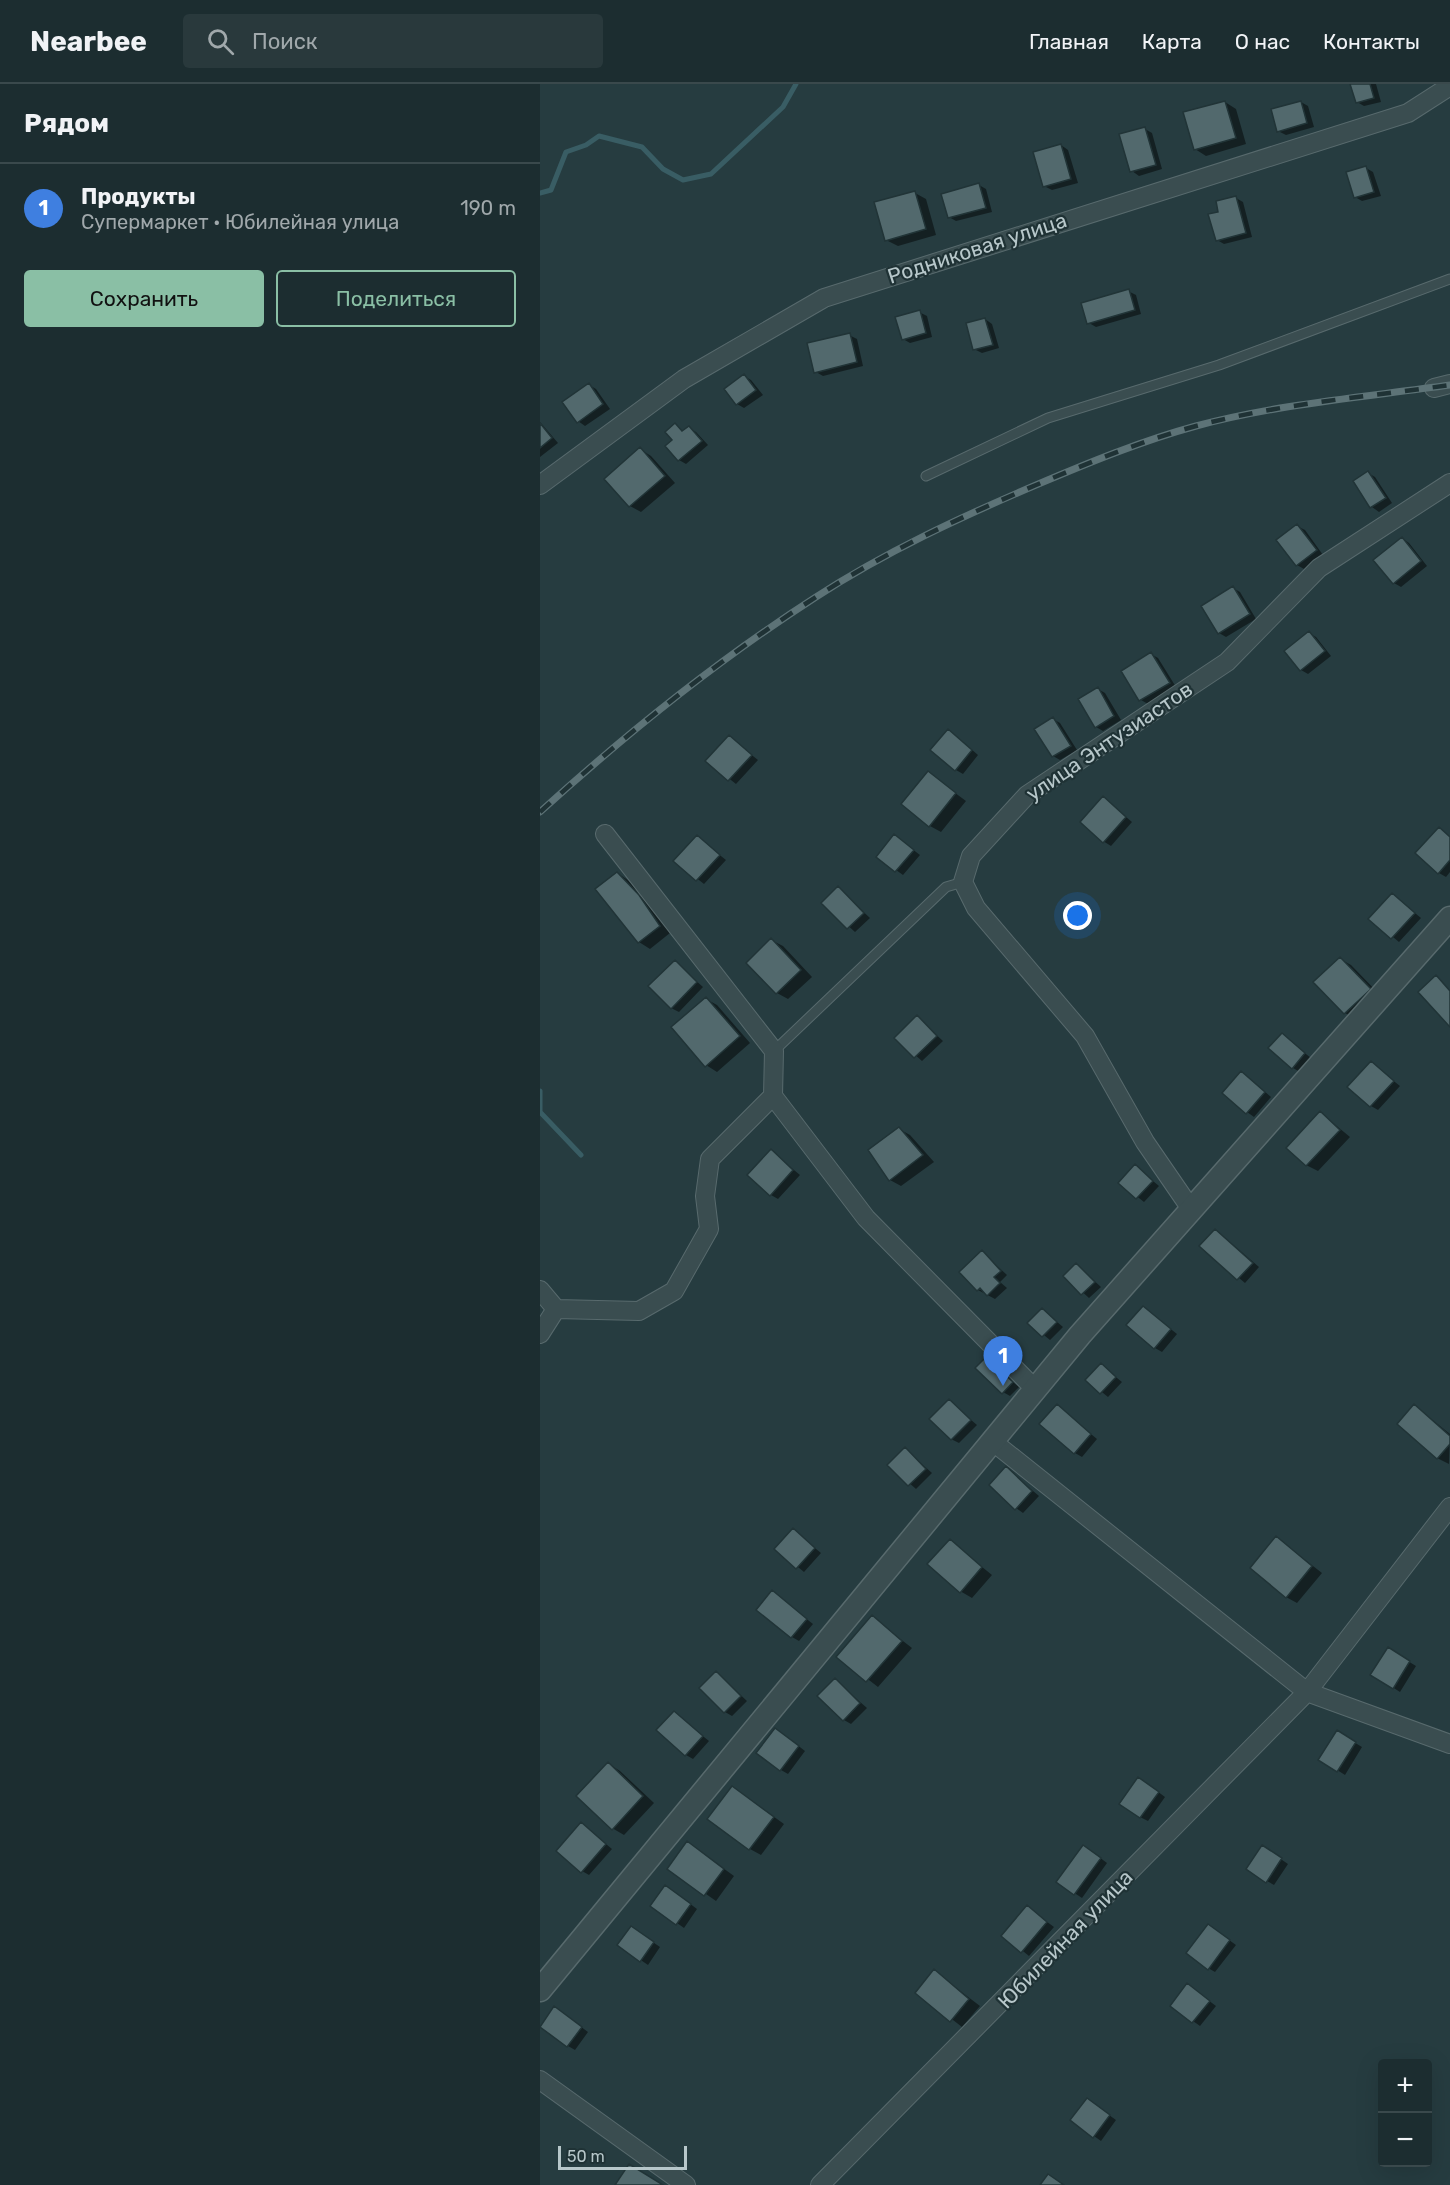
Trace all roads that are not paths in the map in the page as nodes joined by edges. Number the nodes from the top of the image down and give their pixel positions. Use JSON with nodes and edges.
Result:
{"nodes":[{"id":1,"x":1450,"y":86,"type":"edge"},
{"id":2,"x":1450,"y":279,"type":"edge"},
{"id":3,"x":926,"y":476,"type":"dead end"},
{"id":4,"x":1450,"y":483,"type":"edge"},
{"id":5,"x":540,"y":485,"type":"edge"},
{"id":6,"x":605,"y":834,"type":"dead end"},
{"id":7,"x":963,"y":882,"type":"junction"},
{"id":8,"x":1450,"y":918,"type":"edge"},
{"id":9,"x":774,"y":1051,"type":"junction"},
{"id":10,"x":773,"y":1096,"type":"junction"},
{"id":11,"x":1191,"y":1209,"type":"junction"},
{"id":12,"x":540,"y":1290,"type":"edge"},
{"id":13,"x":556,"y":1309,"type":"junction"},
{"id":14,"x":540,"y":1335,"type":"edge"},
{"id":15,"x":1035,"y":1389,"type":"junction"},
{"id":16,"x":992,"y":1441,"type":"junction"},
{"id":17,"x":1450,"y":1507,"type":"edge"},
{"id":18,"x":1307,"y":1692,"type":"junction"},
{"id":19,"x":1450,"y":1744,"type":"edge"},
{"id":20,"x":540,"y":1990,"type":"edge"},
{"id":21,"x":540,"y":2080,"type":"edge"},
{"id":22,"x":686,"y":2185,"type":"edge"},
{"id":23,"x":820,"y":2185,"type":"edge"}],
"edges":[{"from":1,"to":5,"type":"street","name":"Родниковая улица"},
{"from":2,"to":3,"type":"lane"},
{"from":4,"to":7,"type":"street","name":"улица Энтузиастов"},
{"from":6,"to":9,"type":"street"},
{"from":7,"to":9,"type":"lane"},
{"from":7,"to":11,"type":"street"},
{"from":8,"to":11,"type":"street"},
{"from":9,"to":10,"type":"street"},
{"from":10,"to":13,"type":"street"},
{"from":10,"to":15,"type":"street"},
{"from":11,"to":15,"type":"street"},
{"from":12,"to":13,"type":"street"},
{"from":13,"to":14,"type":"street"},
{"from":15,"to":16,"type":"street"},
{"from":16,"to":18,"type":"street"},
{"from":16,"to":20,"type":"street"},
{"from":17,"to":18,"type":"street","name":"Юбилейная улица"},
{"from":18,"to":19,"type":"street"},
{"from":18,"to":23,"type":"street","name":"Юбилейная улица"},
{"from":21,"to":22,"type":"street"}]}
